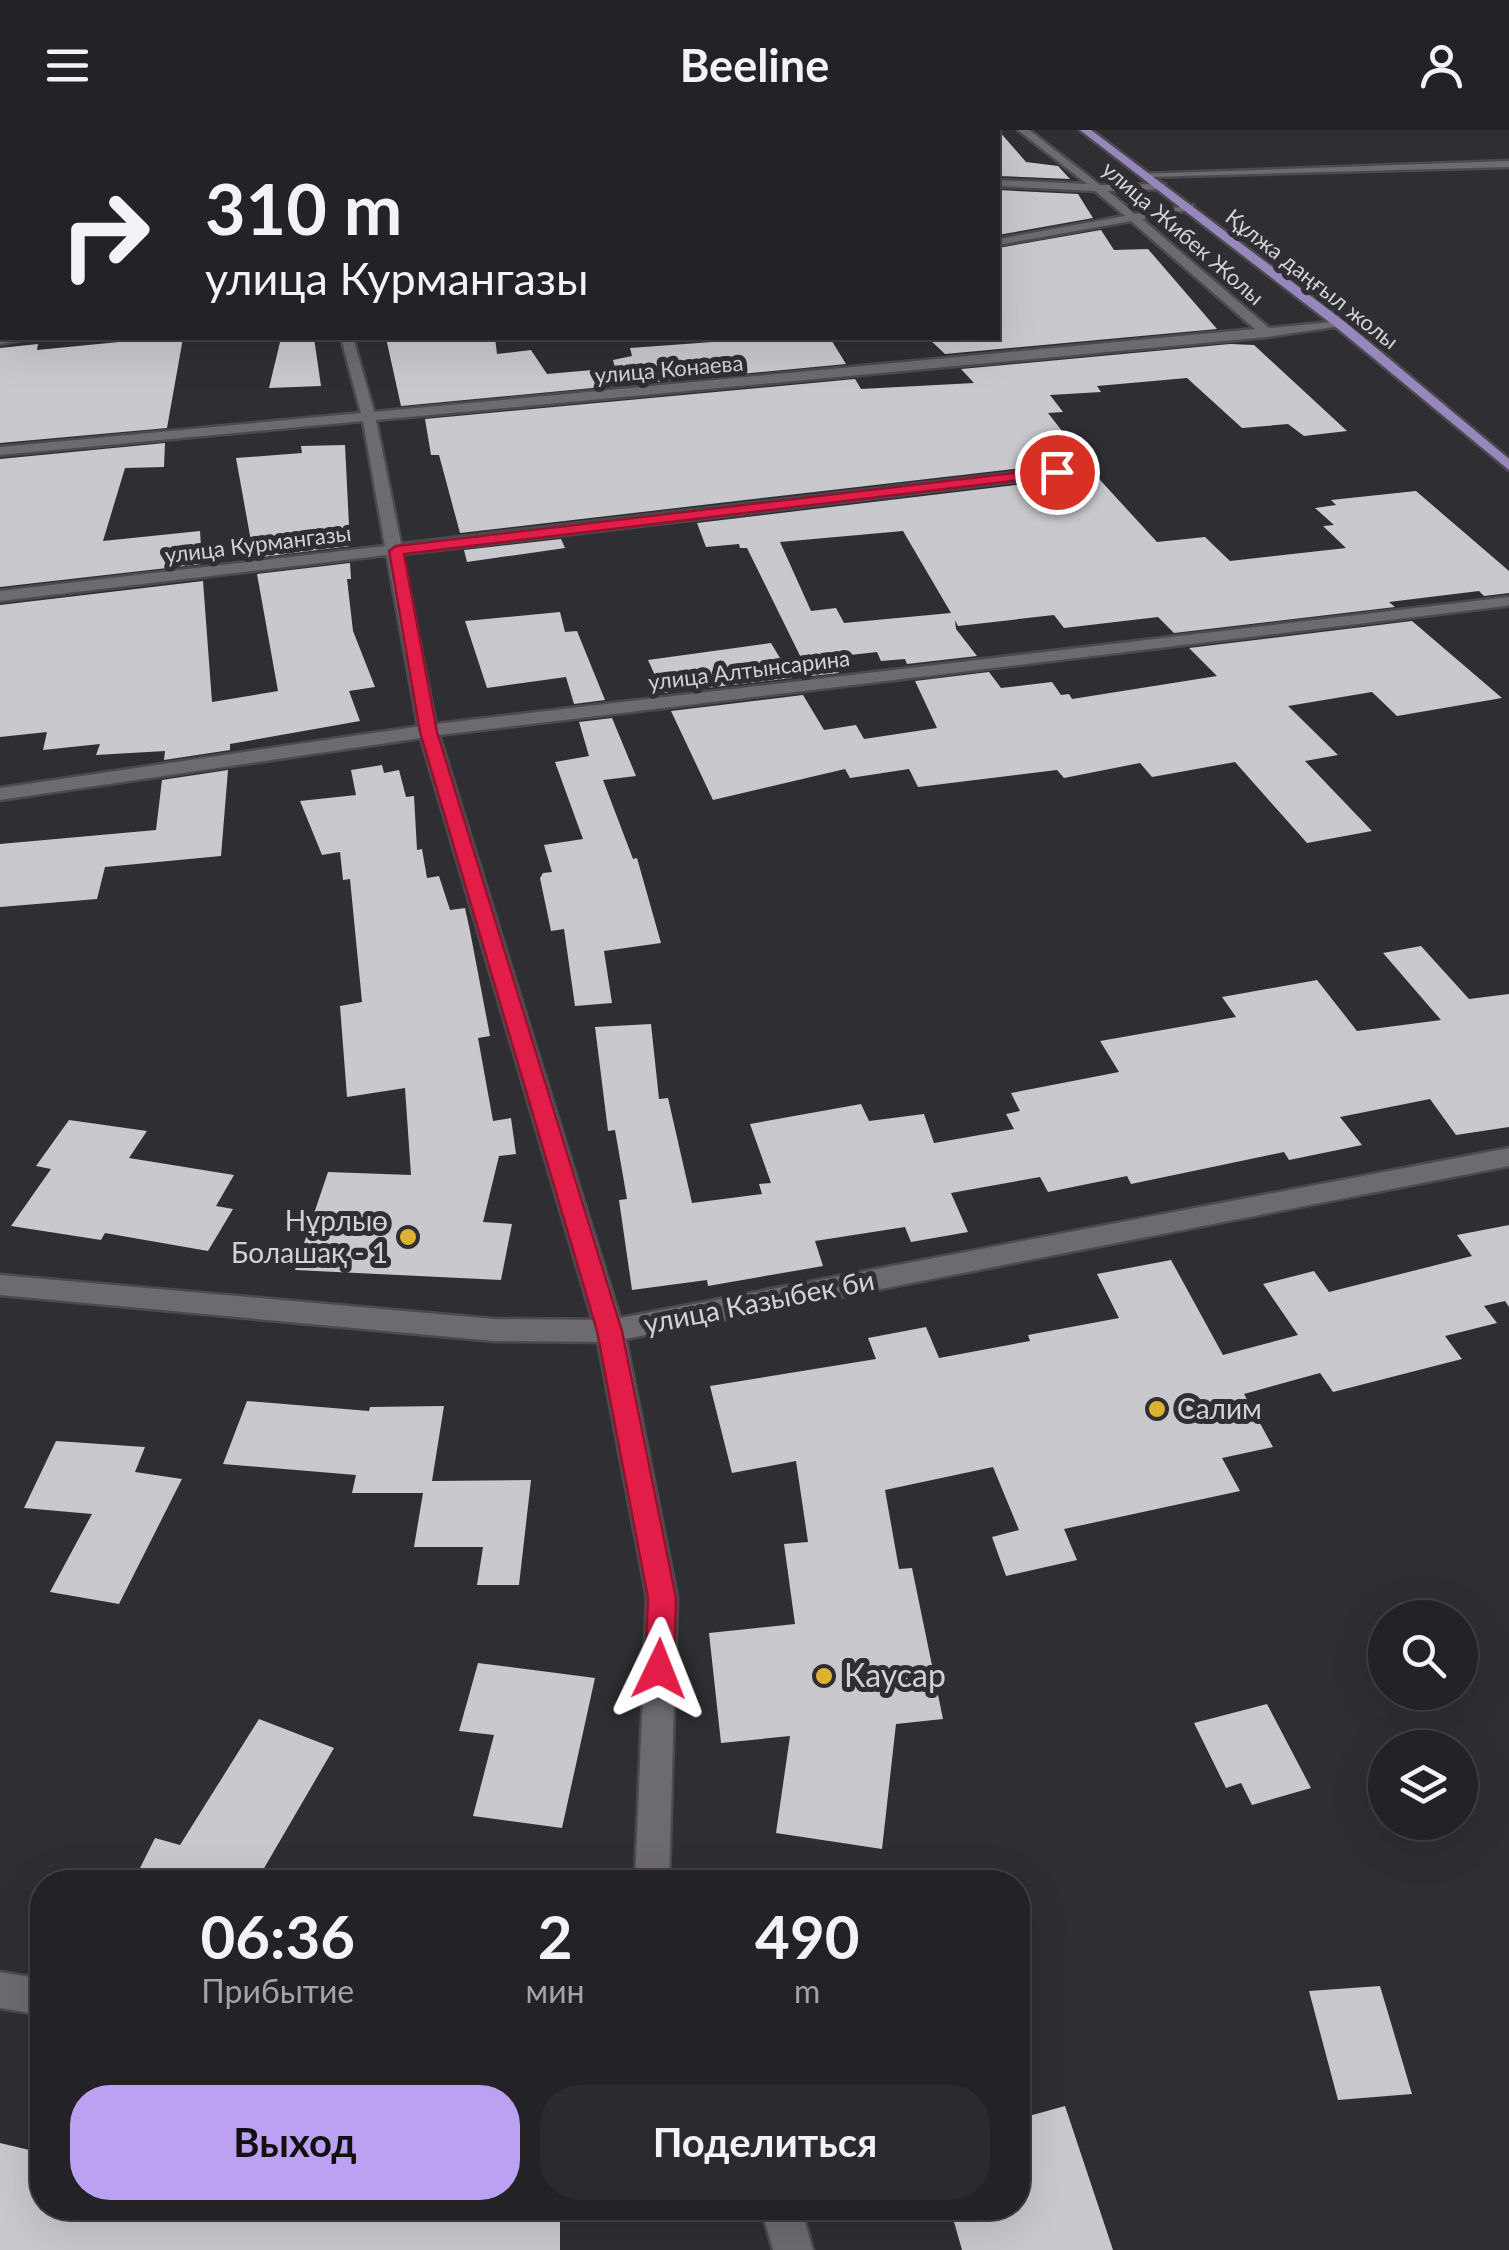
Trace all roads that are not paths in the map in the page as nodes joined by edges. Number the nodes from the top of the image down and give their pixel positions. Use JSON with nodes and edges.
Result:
{"nodes":[{"id":1,"x":1023,"y":130,"type":"edge"},
{"id":2,"x":1085,"y":130,"type":"edge"},
{"id":3,"x":1509,"y":164,"type":"edge"},
{"id":4,"x":1147,"y":174,"type":"junction"},
{"id":5,"x":1000,"y":183,"type":"edge"},
{"id":6,"x":1161,"y":186,"type":"junction"},
{"id":7,"x":1103,"y":188,"type":"junction"},
{"id":8,"x":1189,"y":207,"type":"junction"},
{"id":9,"x":1131,"y":218,"type":"junction"},
{"id":10,"x":1000,"y":242,"type":"edge"},
{"id":11,"x":1341,"y":325,"type":"junction"},
{"id":12,"x":1267,"y":332,"type":"junction"},
{"id":13,"x":348,"y":340,"type":"edge"},
{"id":14,"x":369,"y":418,"type":"junction"},
{"id":15,"x":0,"y":451,"type":"edge"},
{"id":16,"x":1509,"y":466,"type":"edge"},
{"id":17,"x":1057,"y":472,"type":"dead end"},
{"id":18,"x":396,"y":551,"type":"junction"},
{"id":19,"x":0,"y":596,"type":"edge"},
{"id":20,"x":1505,"y":601,"type":"dead end"},
{"id":21,"x":428,"y":732,"type":"junction"},
{"id":22,"x":0,"y":794,"type":"edge"},
{"id":23,"x":1509,"y":1157,"type":"edge"},
{"id":24,"x":0,"y":1286,"type":"edge"},
{"id":25,"x":610,"y":1331,"type":"junction"},
{"id":26,"x":652,"y":1870,"type":"edge"},
{"id":27,"x":0,"y":1990,"type":"edge"},
{"id":28,"x":30,"y":1996,"type":"edge"},
{"id":29,"x":784,"y":2220,"type":"edge"},
{"id":30,"x":793,"y":2250,"type":"edge"}],
"edges":[{"from":1,"to":7,"type":"street","name":"улица Жибек Жолы"},
{"from":2,"to":4,"type":"main road","name":"Құлжа даңғыл жолы"},
{"from":3,"to":4,"type":"street"},
{"from":4,"to":6,"type":"main road","name":"Құлжа даңғыл жолы"},
{"from":5,"to":7,"type":"street"},
{"from":6,"to":7,"type":"street"},
{"from":6,"to":8,"type":"main road","name":"Құлжа даңғыл жолы"},
{"from":7,"to":9,"type":"street","name":"улица Жибек Жолы"},
{"from":8,"to":9,"type":"street"},
{"from":8,"to":11,"type":"main road","name":"Құлжа даңғыл жолы"},
{"from":9,"to":10,"type":"street"},
{"from":9,"to":12,"type":"street","name":"улица Жибек Жолы"},
{"from":11,"to":12,"type":"street","name":"улица Конаева"},
{"from":11,"to":16,"type":"main road","name":"Құлжа даңғыл жолы"},
{"from":12,"to":14,"type":"street","name":"улица Конаева"},
{"from":13,"to":14,"type":"street"},
{"from":14,"to":15,"type":"street","name":"улица Конаева"},
{"from":14,"to":18,"type":"street"},
{"from":17,"to":18,"type":"street","name":"улица Курмангазы"},
{"from":18,"to":19,"type":"street","name":"улица Курмангазы"},
{"from":18,"to":21,"type":"street"},
{"from":20,"to":21,"type":"street","name":"улица Алтынсарина"},
{"from":21,"to":22,"type":"street","name":"улица Алтынсарина"},
{"from":21,"to":25,"type":"street"},
{"from":23,"to":25,"type":"street","name":"улица Казыбек би"},
{"from":24,"to":25,"type":"street","name":"улица Казыбек би"},
{"from":25,"to":26,"type":"street"},
{"from":27,"to":28,"type":"street"},
{"from":29,"to":30,"type":"street"}]}
